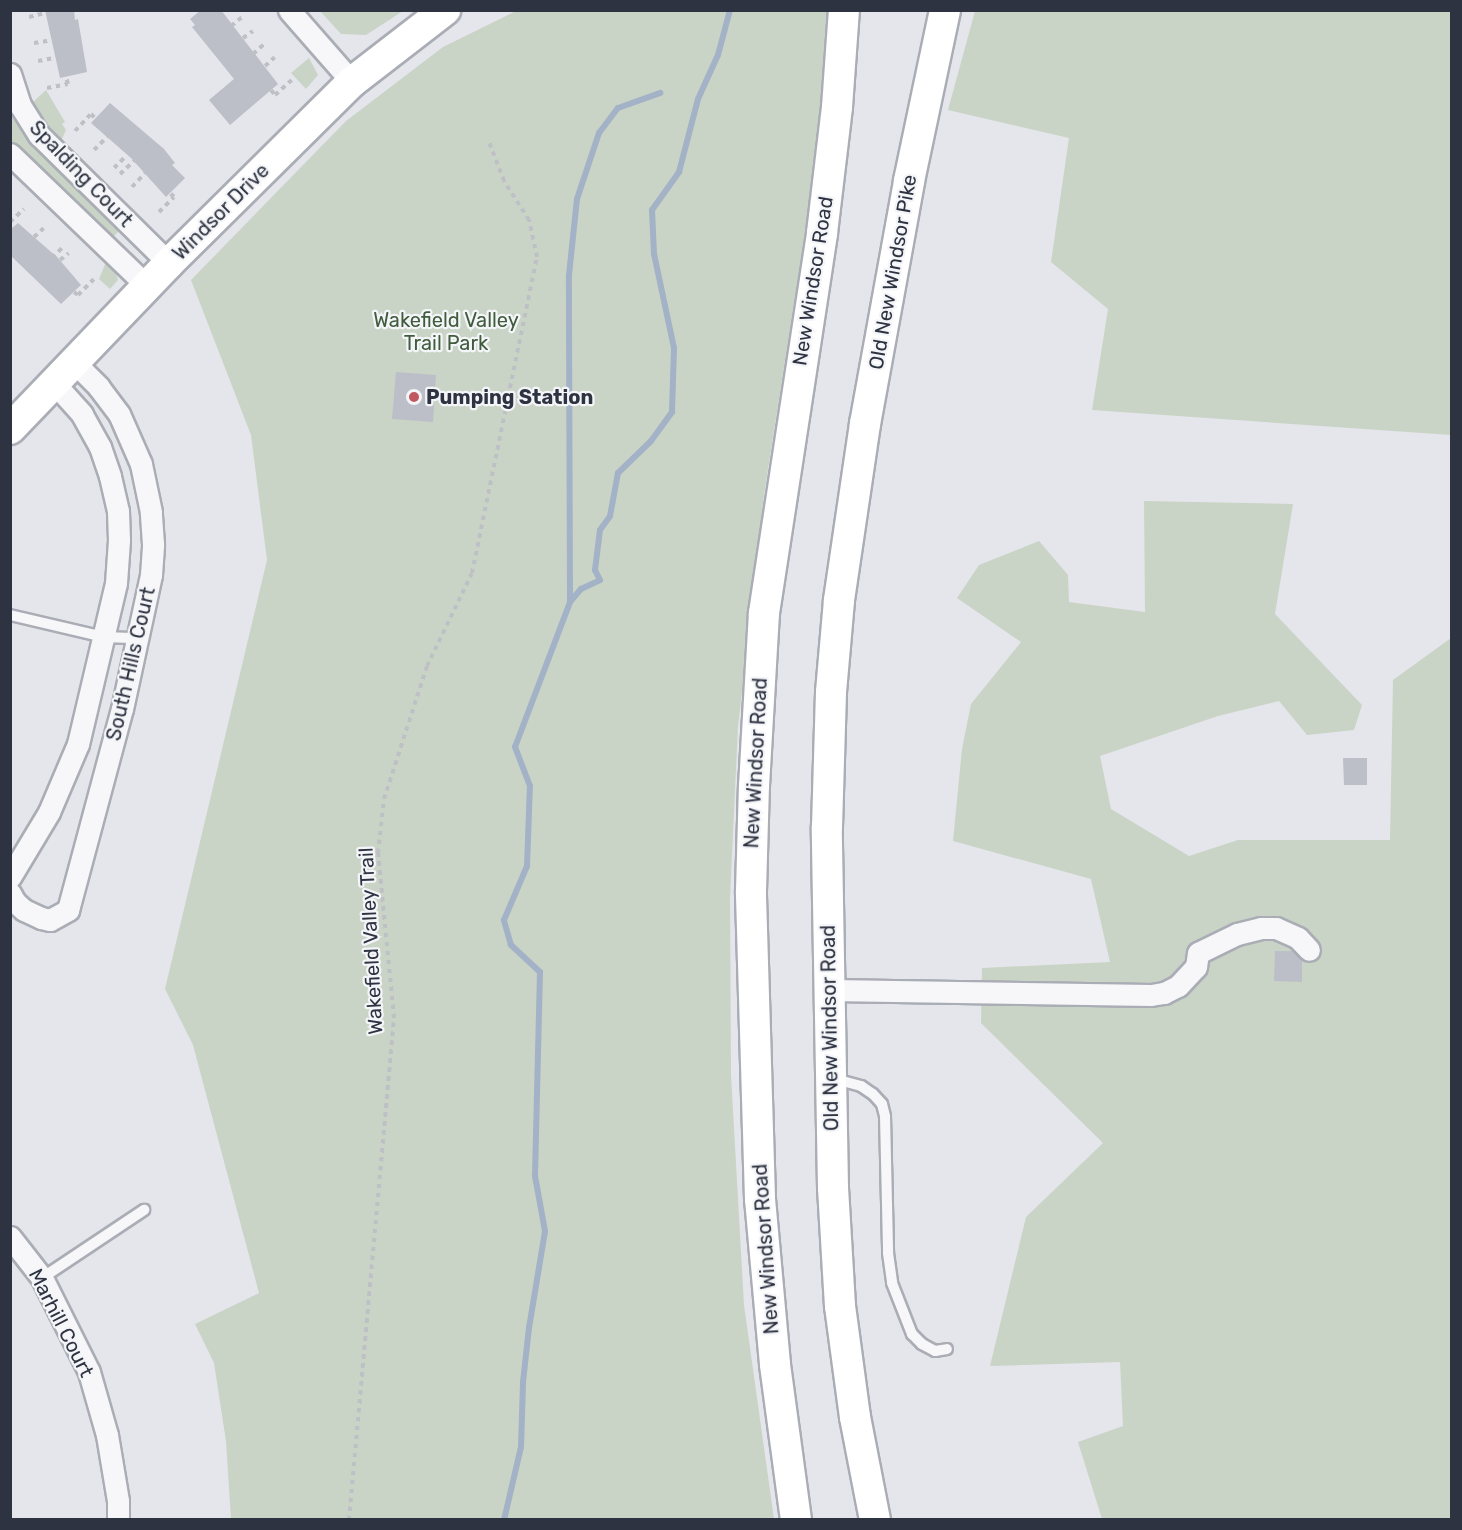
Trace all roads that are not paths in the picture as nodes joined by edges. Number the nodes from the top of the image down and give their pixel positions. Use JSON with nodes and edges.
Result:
{"nodes":[{"id":1,"x":289,"y":10,"type":"edge"},
{"id":2,"x":445,"y":10,"type":"edge"},
{"id":3,"x":844,"y":10,"type":"edge"},
{"id":4,"x":945,"y":10,"type":"edge"},
{"id":5,"x":10,"y":74,"type":"edge"},
{"id":6,"x":352,"y":82,"type":"junction"},
{"id":7,"x":10,"y":154,"type":"edge"},
{"id":8,"x":169,"y":263,"type":"junction"},
{"id":9,"x":147,"y":286,"type":"junction"},
{"id":10,"x":65,"y":373,"type":"junction"},
{"id":11,"x":10,"y":429,"type":"edge"},
{"id":12,"x":848,"y":534,"type":"joint"},
{"id":13,"x":10,"y":615,"type":"edge"},
{"id":14,"x":104,"y":638,"type":"junction"},
{"id":15,"x":138,"y":638,"type":"junction"},
{"id":16,"x":10,"y":877,"type":"edge"},
{"id":17,"x":10,"y":893,"type":"edge"},
{"id":18,"x":1309,"y":950,"type":"dead end"},
{"id":19,"x":830,"y":990,"type":"junction"},
{"id":20,"x":831,"y":1078,"type":"junction"},
{"id":21,"x":144,"y":1210,"type":"dead end"},
{"id":22,"x":10,"y":1237,"type":"edge"},
{"id":23,"x":42,"y":1278,"type":"junction"},
{"id":24,"x":947,"y":1349,"type":"dead end"},
{"id":25,"x":118,"y":1520,"type":"edge"},
{"id":26,"x":796,"y":1520,"type":"edge"},
{"id":27,"x":875,"y":1520,"type":"edge"}],
"edges":[{"from":1,"to":6,"type":"street"},
{"from":2,"to":6,"type":"street","name":"Windsor Drive"},
{"from":3,"to":26,"type":"street","name":"New Windsor Road"},
{"from":4,"to":12,"type":"street","name":"Old New Windsor Pike"},
{"from":5,"to":8,"type":"street","name":"Spalding Court"},
{"from":6,"to":8,"type":"street","name":"Windsor Drive"},
{"from":7,"to":9,"type":"street","name":"Spalding Court"},
{"from":8,"to":9,"type":"street","name":"Windsor Drive"},
{"from":9,"to":10,"type":"street","name":"Windsor Drive"},
{"from":10,"to":11,"type":"street","name":"Windsor Drive"},
{"from":10,"to":14,"type":"street","name":"South Hills Court"},
{"from":10,"to":15,"type":"street","name":"South Hills Court"},
{"from":12,"to":19,"type":"street","name":"Old New Windsor Road"},
{"from":13,"to":14,"type":"lane"},
{"from":14,"to":15,"type":"lane"},
{"from":14,"to":16,"type":"street","name":"South Hills Court"},
{"from":15,"to":17,"type":"street","name":"South Hills Court"},
{"from":18,"to":19,"type":"street"},
{"from":19,"to":20,"type":"street","name":"Old New Windsor Road"},
{"from":20,"to":24,"type":"lane"},
{"from":20,"to":27,"type":"street","name":"Old New Windsor Road"},
{"from":21,"to":23,"type":"lane"},
{"from":22,"to":23,"type":"street","name":"Marhill Court"},
{"from":23,"to":25,"type":"street","name":"Marhill Court"}]}
